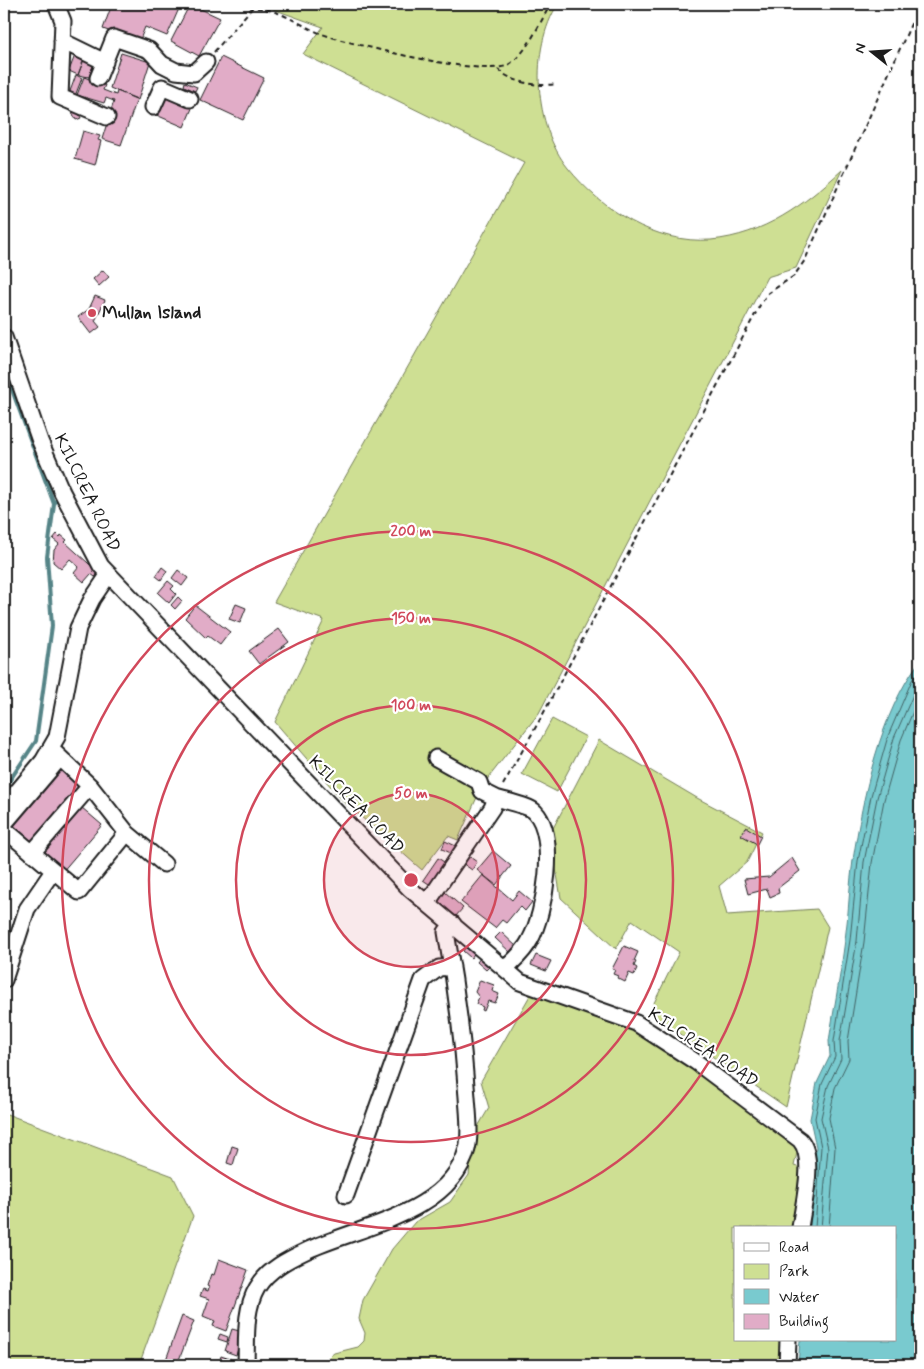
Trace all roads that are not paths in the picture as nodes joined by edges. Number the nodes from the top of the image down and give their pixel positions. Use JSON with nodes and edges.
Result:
{"nodes":[{"id":1,"x":56,"y":4,"type":"edge"},
{"id":2,"x":62,"y":41,"type":"junction"},
{"id":3,"x":105,"y":62,"type":"junction"},
{"id":4,"x":206,"y":62,"type":"road end"},
{"id":5,"x":162,"y":64,"type":"junction"},
{"id":6,"x":98,"y":78,"type":"dead end"},
{"id":7,"x":162,"y":87,"type":"junction"},
{"id":8,"x":190,"y":99,"type":"dead end"},
{"id":9,"x":153,"y":107,"type":"dead end"},
{"id":10,"x":107,"y":117,"type":"dead end"},
{"id":11,"x":4,"y":337,"type":"edge"},
{"id":12,"x":109,"y":574,"type":"junction"},
{"id":13,"x":50,"y":749,"type":"junction"},
{"id":14,"x":436,"y":758,"type":"dead end"},
{"id":15,"x":55,"y":764,"type":"dead end"},
{"id":16,"x":90,"y":786,"type":"junction"},
{"id":17,"x":496,"y":798,"type":"junction"},
{"id":18,"x":4,"y":807,"type":"edge"},
{"id":19,"x":4,"y":824,"type":"edge"},
{"id":20,"x":4,"y":829,"type":"edge"},
{"id":21,"x":127,"y":832,"type":"junction"},
{"id":22,"x":32,"y":854,"type":"junction"},
{"id":23,"x":164,"y":864,"type":"dead end"},
{"id":24,"x":53,"y":872,"type":"junction"},
{"id":25,"x":427,"y":903,"type":"junction"},
{"id":26,"x":453,"y":924,"type":"junction"},
{"id":27,"x":452,"y":967,"type":"junction"},
{"id":28,"x":505,"y":969,"type":"junction"},
{"id":29,"x":4,"y":980,"type":"edge"},
{"id":30,"x":346,"y":1195,"type":"dead end"},
{"id":31,"x":800,"y":1226,"type":"edge"},
{"id":32,"x":788,"y":1342,"type":"edge"},
{"id":33,"x":246,"y":1365,"type":"edge"},
{"id":34,"x":787,"y":1365,"type":"edge"}],
"edges":[{"from":1,"to":2,"type":"street"},
{"from":2,"to":3,"type":"street"},
{"from":2,"to":10,"type":"street"},
{"from":3,"to":5,"type":"street"},
{"from":3,"to":6,"type":"street"},
{"from":4,"to":5,"type":"street"},
{"from":5,"to":7,"type":"street"},
{"from":7,"to":8,"type":"street"},
{"from":7,"to":9,"type":"street"},
{"from":11,"to":12,"type":"street","name":"KILCREA ROAD"},
{"from":12,"to":13,"type":"street"},
{"from":12,"to":25,"type":"street","name":"KILCREA ROAD"},
{"from":13,"to":16,"type":"street"},
{"from":13,"to":18,"type":"street"},
{"from":14,"to":17,"type":"street"},
{"from":15,"to":19,"type":"street"},
{"from":16,"to":21,"type":"street"},
{"from":16,"to":22,"type":"street"},
{"from":17,"to":25,"type":"street"},
{"from":17,"to":28,"type":"street"},
{"from":20,"to":22,"type":"street"},
{"from":21,"to":23,"type":"street"},
{"from":21,"to":24,"type":"street"},
{"from":22,"to":24,"type":"street"},
{"from":24,"to":29,"type":"street"},
{"from":25,"to":26,"type":"street","name":"KILCREA ROAD"},
{"from":26,"to":27,"type":"street"},
{"from":26,"to":28,"type":"street","name":"KILCREA ROAD"},
{"from":27,"to":30,"type":"street"},
{"from":27,"to":33,"type":"street"},
{"from":28,"to":31,"type":"street","name":"KILCREA ROAD"},
{"from":32,"to":34,"type":"street"}]}
